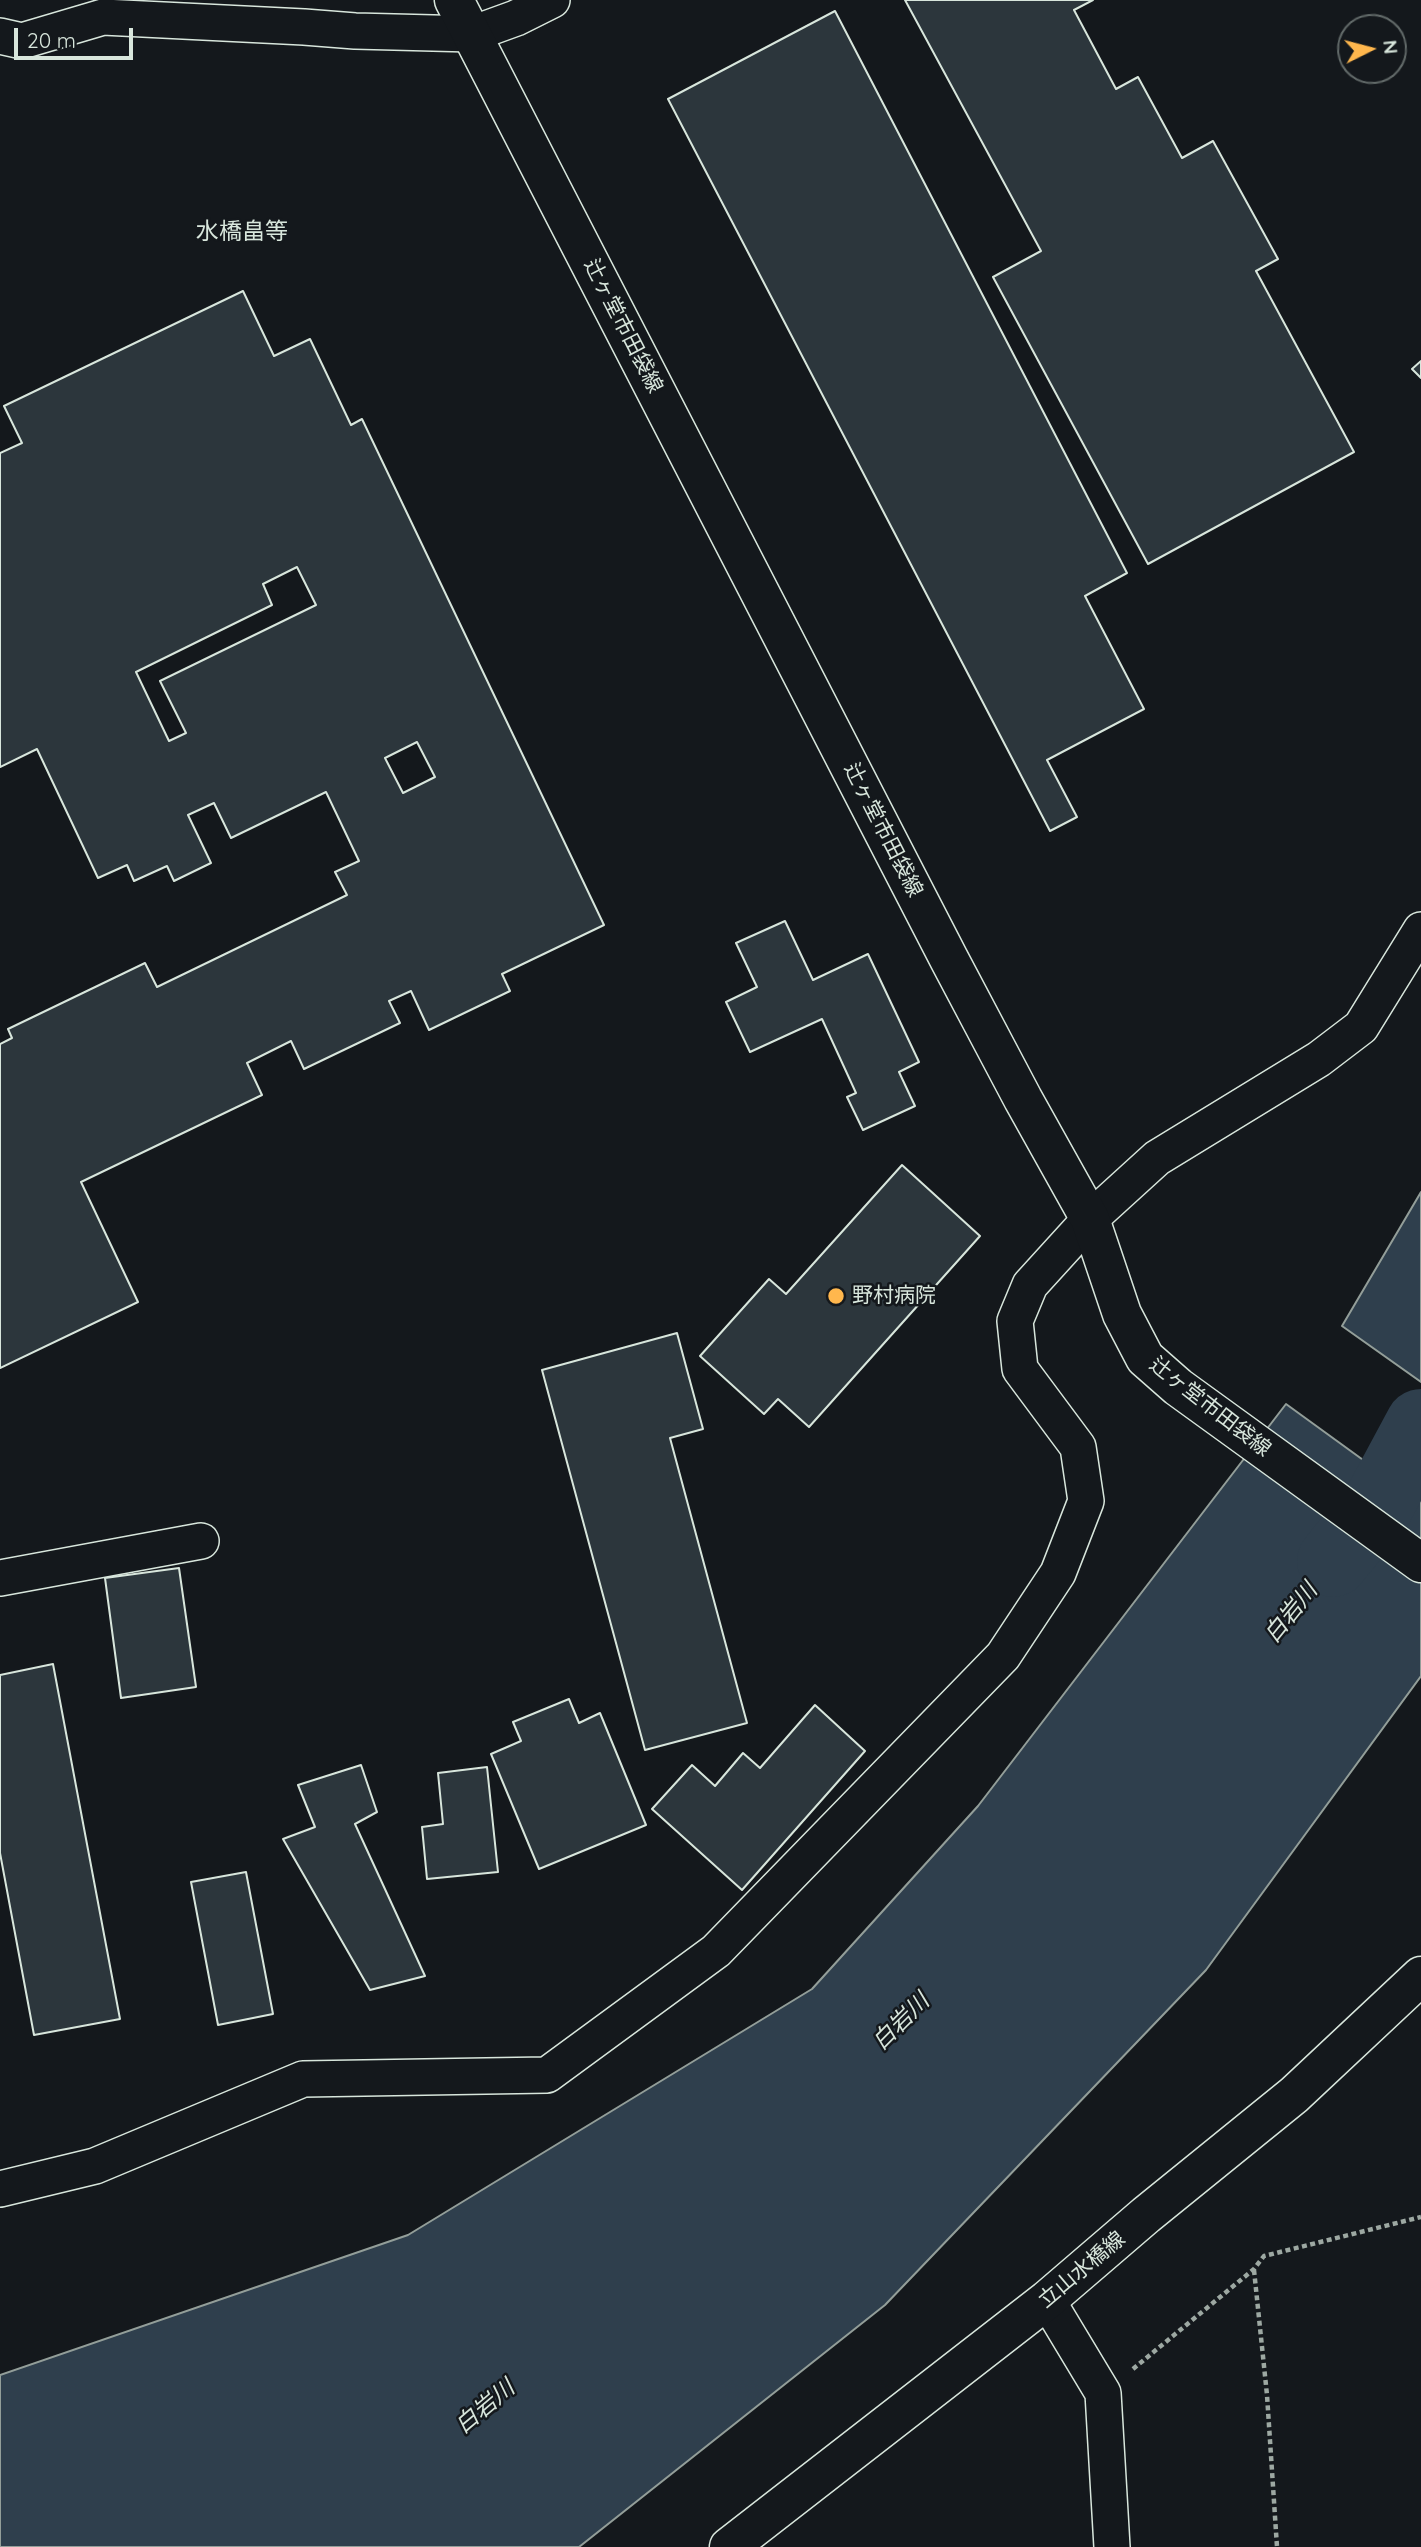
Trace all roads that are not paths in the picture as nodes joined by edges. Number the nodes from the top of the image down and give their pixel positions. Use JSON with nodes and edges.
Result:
{"nodes":[{"id":1,"x":454,"y":0,"type":"edge"},
{"id":2,"x":552,"y":0,"type":"edge"},
{"id":3,"x":472,"y":34,"type":"junction"},
{"id":4,"x":0,"y":36,"type":"edge"},
{"id":5,"x":1421,"y":930,"type":"edge"},
{"id":6,"x":1090,"y":1219,"type":"junction"},
{"id":7,"x":201,"y":1541,"type":"dead end"},
{"id":8,"x":1421,"y":1563,"type":"edge"},
{"id":9,"x":0,"y":1578,"type":"edge"},
{"id":10,"x":1421,"y":1976,"type":"edge"},
{"id":11,"x":0,"y":2189,"type":"edge"},
{"id":12,"x":1047,"y":2300,"type":"junction"},
{"id":13,"x":729,"y":2547,"type":"edge"},
{"id":14,"x":1112,"y":2547,"type":"edge"}],
"edges":[{"from":1,"to":3,"type":"main road","name":"辻ヶ堂市田袋線"},
{"from":2,"to":3,"type":"street"},
{"from":3,"to":4,"type":"street"},
{"from":3,"to":6,"type":"main road","name":"辻ヶ堂市田袋線"},
{"from":5,"to":6,"type":"street"},
{"from":6,"to":8,"type":"main road","name":"辻ヶ堂市田袋線"},
{"from":6,"to":11,"type":"street"},
{"from":7,"to":9,"type":"street"},
{"from":10,"to":12,"type":"main road","name":"立山水橋線"},
{"from":12,"to":13,"type":"main road","name":"立山水橋線"},
{"from":12,"to":14,"type":"street"}]}
